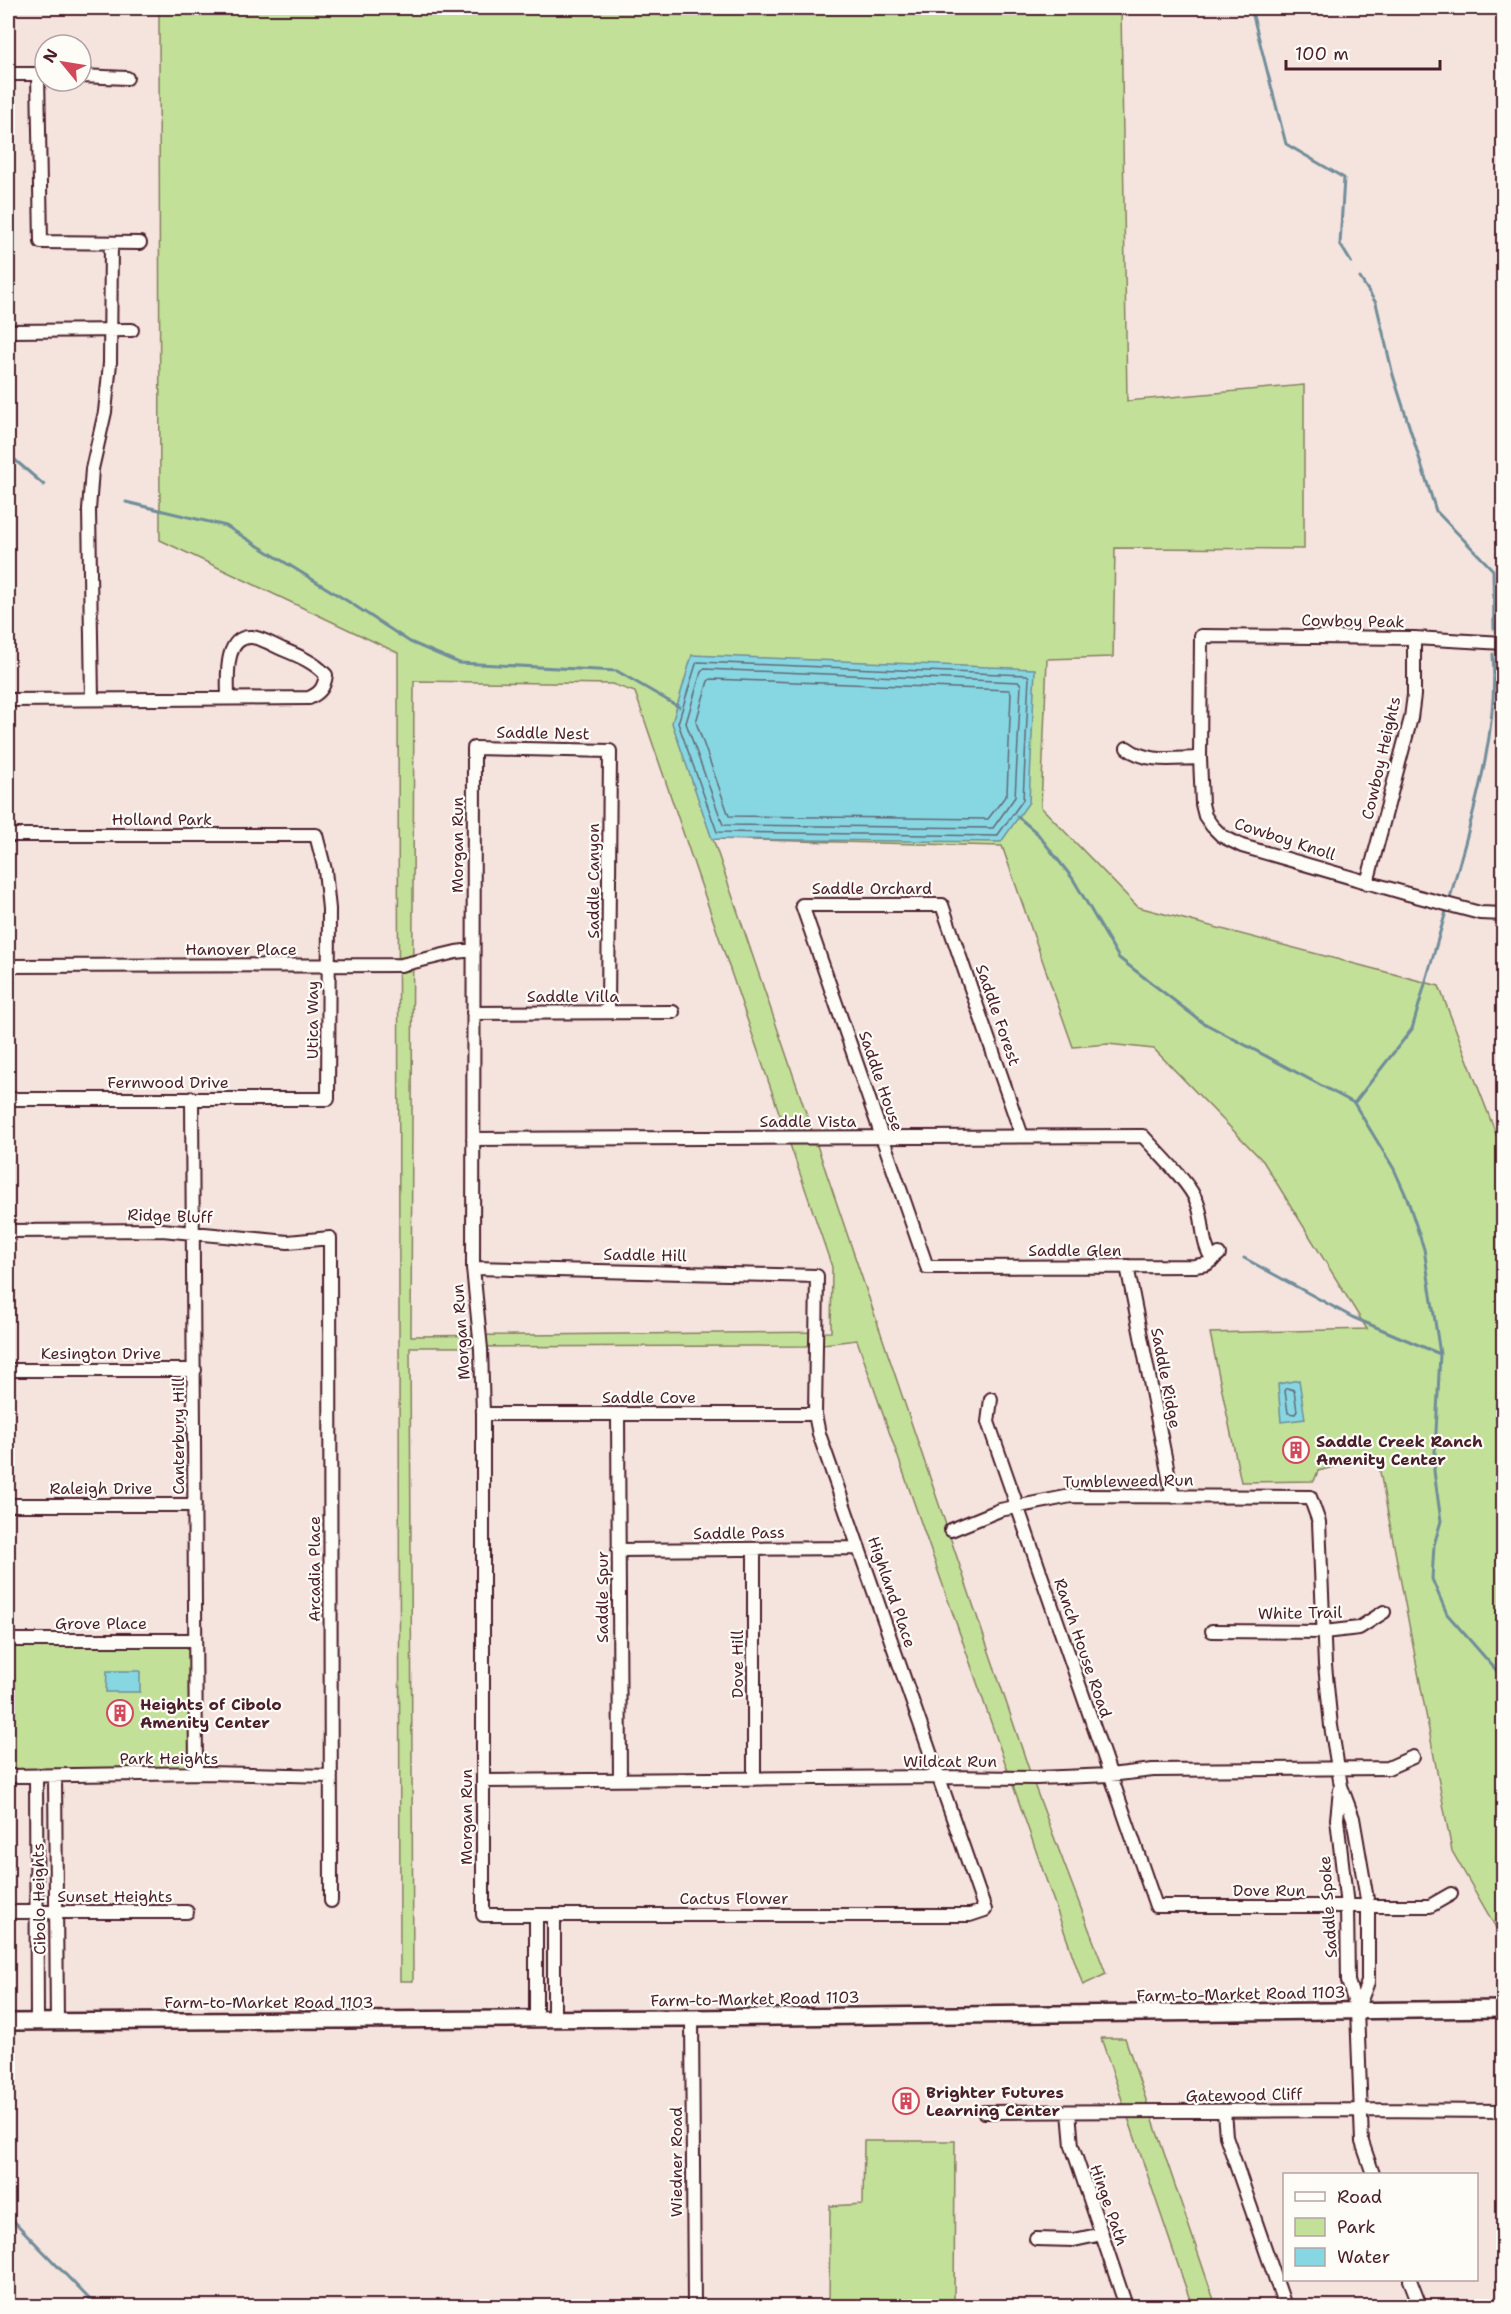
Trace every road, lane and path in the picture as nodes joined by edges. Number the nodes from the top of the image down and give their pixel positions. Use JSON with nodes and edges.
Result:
{"nodes":[{"id":1,"x":8,"y":74,"type":"edge"},
{"id":2,"x":33,"y":74,"type":"edge"},
{"id":3,"x":93,"y":77,"type":"edge"},
{"id":4,"x":127,"y":78,"type":"dead end"},
{"id":5,"x":42,"y":93,"type":"edge"},
{"id":6,"x":111,"y":243,"type":"junction"},
{"id":7,"x":140,"y":243,"type":"dead end"},
{"id":8,"x":132,"y":330,"type":"dead end"},
{"id":9,"x":8,"y":331,"type":"edge"},
{"id":10,"x":110,"y":331,"type":"junction"},
{"id":11,"x":1201,"y":636,"type":"joint"},
{"id":12,"x":1414,"y":638,"type":"junction"},
{"id":13,"x":1503,"y":643,"type":"edge"},
{"id":14,"x":228,"y":698,"type":"junction"},
{"id":15,"x":92,"y":699,"type":"junction"},
{"id":16,"x":8,"y":700,"type":"edge"},
{"id":17,"x":474,"y":748,"type":"joint"},
{"id":18,"x":1127,"y":748,"type":"dead end"},
{"id":19,"x":610,"y":751,"type":"joint"},
{"id":20,"x":1200,"y":758,"type":"junction"},
{"id":21,"x":8,"y":835,"type":"edge"},
{"id":22,"x":316,"y":835,"type":"joint"},
{"id":23,"x":1367,"y":883,"type":"junction"},
{"id":24,"x":802,"y":905,"type":"joint"},
{"id":25,"x":942,"y":905,"type":"joint"},
{"id":26,"x":1503,"y":914,"type":"edge"},
{"id":27,"x":473,"y":950,"type":"junction"},
{"id":28,"x":329,"y":965,"type":"junction"},
{"id":29,"x":8,"y":966,"type":"edge"},
{"id":30,"x":608,"y":1012,"type":"junction"},
{"id":31,"x":673,"y":1012,"type":"dead end"},
{"id":32,"x":473,"y":1013,"type":"junction"},
{"id":33,"x":192,"y":1098,"type":"junction"},
{"id":34,"x":8,"y":1099,"type":"edge"},
{"id":35,"x":328,"y":1099,"type":"joint"},
{"id":36,"x":1022,"y":1136,"type":"junction"},
{"id":37,"x":883,"y":1137,"type":"junction"},
{"id":38,"x":473,"y":1138,"type":"junction"},
{"id":39,"x":8,"y":1231,"type":"edge"},
{"id":40,"x":194,"y":1231,"type":"junction"},
{"id":41,"x":330,"y":1238,"type":"joint"},
{"id":42,"x":1216,"y":1257,"type":"joint"},
{"id":43,"x":1127,"y":1266,"type":"junction"},
{"id":44,"x":473,"y":1268,"type":"junction"},
{"id":45,"x":927,"y":1268,"type":"joint"},
{"id":46,"x":817,"y":1276,"type":"joint"},
{"id":47,"x":8,"y":1370,"type":"edge"},
{"id":48,"x":195,"y":1370,"type":"junction"},
{"id":49,"x":991,"y":1399,"type":"dead end"},
{"id":50,"x":483,"y":1414,"type":"junction"},
{"id":51,"x":618,"y":1414,"type":"junction"},
{"id":52,"x":815,"y":1414,"type":"junction"},
{"id":53,"x":1173,"y":1497,"type":"junction"},
{"id":54,"x":1310,"y":1497,"type":"joint"},
{"id":55,"x":8,"y":1504,"type":"edge"},
{"id":56,"x":195,"y":1505,"type":"junction"},
{"id":57,"x":1016,"y":1506,"type":"junction"},
{"id":58,"x":951,"y":1530,"type":"dead end"},
{"id":59,"x":859,"y":1548,"type":"junction"},
{"id":60,"x":754,"y":1549,"type":"junction"},
{"id":61,"x":618,"y":1550,"type":"junction"},
{"id":62,"x":1384,"y":1612,"type":"dead end"},
{"id":63,"x":1212,"y":1631,"type":"dead end"},
{"id":64,"x":1324,"y":1632,"type":"junction"},
{"id":65,"x":8,"y":1640,"type":"edge"},
{"id":66,"x":195,"y":1640,"type":"junction"},
{"id":67,"x":1413,"y":1757,"type":"dead end"},
{"id":68,"x":1338,"y":1770,"type":"junction"},
{"id":69,"x":196,"y":1773,"type":"junction"},
{"id":70,"x":1110,"y":1775,"type":"junction"},
{"id":71,"x":8,"y":1776,"type":"edge"},
{"id":72,"x":36,"y":1776,"type":"junction"},
{"id":73,"x":55,"y":1776,"type":"junction"},
{"id":74,"x":331,"y":1776,"type":"junction"},
{"id":75,"x":940,"y":1777,"type":"junction"},
{"id":76,"x":754,"y":1779,"type":"junction"},
{"id":77,"x":620,"y":1780,"type":"junction"},
{"id":78,"x":483,"y":1781,"type":"junction"},
{"id":79,"x":1341,"y":1786,"type":"junction"},
{"id":80,"x":1451,"y":1894,"type":"dead end"},
{"id":81,"x":331,"y":1901,"type":"dead end"},
{"id":82,"x":1368,"y":1905,"type":"junction"},
{"id":83,"x":1156,"y":1906,"type":"joint"},
{"id":84,"x":1347,"y":1906,"type":"junction"},
{"id":85,"x":985,"y":1910,"type":"joint"},
{"id":86,"x":8,"y":1912,"type":"edge"},
{"id":87,"x":36,"y":1912,"type":"junction"},
{"id":88,"x":56,"y":1912,"type":"junction"},
{"id":89,"x":187,"y":1912,"type":"dead end"},
{"id":90,"x":483,"y":1915,"type":"joint"},
{"id":91,"x":536,"y":1915,"type":"junction"},
{"id":92,"x":554,"y":1915,"type":"junction"},
{"id":93,"x":1503,"y":2009,"type":"edge"},
{"id":94,"x":1357,"y":2010,"type":"junction"},
{"id":95,"x":537,"y":2018,"type":"junction"},
{"id":96,"x":554,"y":2018,"type":"junction"},
{"id":97,"x":692,"y":2018,"type":"junction"},
{"id":98,"x":37,"y":2021,"type":"junction"},
{"id":99,"x":57,"y":2021,"type":"junction"},
{"id":100,"x":8,"y":2022,"type":"edge"},
{"id":101,"x":1360,"y":2110,"type":"junction"},
{"id":102,"x":1503,"y":2111,"type":"edge"},
{"id":103,"x":984,"y":2112,"type":"dead end"},
{"id":104,"x":1069,"y":2112,"type":"junction"},
{"id":105,"x":1224,"y":2112,"type":"junction"},
{"id":106,"x":1372,"y":2173,"type":"edge"},
{"id":107,"x":1102,"y":2234,"type":"junction"},
{"id":108,"x":1036,"y":2239,"type":"dead end"},
{"id":109,"x":1410,"y":2281,"type":"edge"},
{"id":110,"x":694,"y":2307,"type":"edge"},
{"id":111,"x":1126,"y":2307,"type":"edge"},
{"id":112,"x":1285,"y":2307,"type":"edge"},
{"id":113,"x":1420,"y":2307,"type":"edge"}],
"edges":[{"from":1,"to":2,"type":"street"},
{"from":3,"to":4,"type":"street"},
{"from":5,"to":6,"type":"street"},
{"from":6,"to":7,"type":"street"},
{"from":6,"to":10,"type":"street"},
{"from":8,"to":10,"type":"street"},
{"from":9,"to":10,"type":"street"},
{"from":10,"to":15,"type":"street"},
{"from":11,"to":12,"type":"street","name":"Cowboy Peak"},
{"from":11,"to":20,"type":"street","name":"Cowboy Knoll"},
{"from":12,"to":13,"type":"street","name":"Cowboy Peak"},
{"from":12,"to":23,"type":"street","name":"Cowboy Heights"},
{"from":14,"to":14,"type":"street"},
{"from":14,"to":15,"type":"street"},
{"from":15,"to":16,"type":"street"},
{"from":17,"to":19,"type":"street","name":"Saddle Nest"},
{"from":17,"to":27,"type":"street","name":"Morgan Run"},
{"from":18,"to":20,"type":"street"},
{"from":19,"to":30,"type":"street","name":"Saddle Canyon"},
{"from":20,"to":23,"type":"street","name":"Cowboy Knoll"},
{"from":21,"to":22,"type":"street","name":"Holland Park"},
{"from":22,"to":28,"type":"street","name":"Utica Way"},
{"from":23,"to":26,"type":"street","name":"Cowboy Knoll"},
{"from":24,"to":25,"type":"street","name":"Saddle Orchard"},
{"from":24,"to":37,"type":"street","name":"Saddle House"},
{"from":25,"to":36,"type":"street","name":"Saddle Forest"},
{"from":27,"to":28,"type":"street","name":"Hanover Place"},
{"from":27,"to":32,"type":"street","name":"Morgan Run"},
{"from":28,"to":29,"type":"street","name":"Hanover Place"},
{"from":28,"to":35,"type":"street","name":"Utica Way"},
{"from":30,"to":31,"type":"street","name":"Saddle Villa"},
{"from":30,"to":32,"type":"street","name":"Saddle Villa"},
{"from":32,"to":38,"type":"street","name":"Morgan Run"},
{"from":33,"to":34,"type":"street","name":"Fernwood Drive"},
{"from":33,"to":35,"type":"street","name":"Fernwood Drive"},
{"from":33,"to":40,"type":"street","name":"Canterbury Hill"},
{"from":36,"to":37,"type":"street","name":"Saddle Vista"},
{"from":36,"to":42,"type":"street","name":"Saddle Vista"},
{"from":37,"to":38,"type":"street","name":"Saddle Vista"},
{"from":37,"to":45,"type":"street","name":"Saddle House"},
{"from":38,"to":44,"type":"street","name":"Morgan Run"},
{"from":39,"to":40,"type":"street","name":"Ridge Bluff"},
{"from":40,"to":41,"type":"street","name":"Ridge Bluff"},
{"from":40,"to":48,"type":"street","name":"Canterbury Hill"},
{"from":41,"to":74,"type":"street","name":"Arcadia Place"},
{"from":42,"to":43,"type":"street","name":"Saddle Glen"},
{"from":43,"to":45,"type":"street","name":"Saddle Glen"},
{"from":43,"to":53,"type":"street","name":"Saddle Ridge"},
{"from":44,"to":46,"type":"street","name":"Saddle Hill"},
{"from":44,"to":50,"type":"street","name":"Morgan Run"},
{"from":46,"to":52,"type":"street","name":"Highland Place"},
{"from":47,"to":48,"type":"street","name":"Kesington Drive"},
{"from":48,"to":56,"type":"street","name":"Canterbury Hill"},
{"from":49,"to":57,"type":"street","name":"Ranch House Road"},
{"from":50,"to":51,"type":"street","name":"Saddle Cove"},
{"from":50,"to":78,"type":"street","name":"Morgan Run"},
{"from":51,"to":52,"type":"street","name":"Saddle Cove"},
{"from":51,"to":61,"type":"street","name":"Saddle Spur"},
{"from":52,"to":59,"type":"street","name":"Highland Place"},
{"from":53,"to":54,"type":"street","name":"Tumbleweed Run"},
{"from":53,"to":57,"type":"street","name":"Tumbleweed Run"},
{"from":54,"to":64,"type":"street","name":"Saddle Spoke"},
{"from":55,"to":56,"type":"street","name":"Raleigh Drive"},
{"from":56,"to":66,"type":"street","name":"Canterbury Hill"},
{"from":57,"to":58,"type":"street","name":"Tumbleweed Run"},
{"from":57,"to":70,"type":"street","name":"Ranch House Road"},
{"from":59,"to":60,"type":"street","name":"Saddle Pass"},
{"from":59,"to":75,"type":"street","name":"Highland Place"},
{"from":60,"to":61,"type":"street","name":"Saddle Pass"},
{"from":60,"to":76,"type":"street","name":"Dove Hill"},
{"from":61,"to":77,"type":"street","name":"Saddle Spur"},
{"from":62,"to":64,"type":"street","name":"White Trail"},
{"from":63,"to":64,"type":"street","name":"White Trail"},
{"from":64,"to":68,"type":"street","name":"Saddle Spoke"},
{"from":65,"to":66,"type":"street","name":"Grove Place"},
{"from":66,"to":69,"type":"street","name":"Canterbury Hill"},
{"from":67,"to":68,"type":"street","name":"Wildcat Run"},
{"from":68,"to":70,"type":"street","name":"Wildcat Run"},
{"from":68,"to":79,"type":"street","name":"Saddle Spoke"},
{"from":69,"to":73,"type":"street","name":"Park Heights"},
{"from":69,"to":74,"type":"street","name":"Park Heights"},
{"from":70,"to":75,"type":"street","name":"Wildcat Run"},
{"from":70,"to":83,"type":"street","name":"Ranch House Road"},
{"from":71,"to":72,"type":"street","name":"Park Heights"},
{"from":72,"to":73,"type":"street","name":"Park Heights"},
{"from":72,"to":87,"type":"street","name":"Cibolo Heights"},
{"from":73,"to":88,"type":"street","name":"Cibolo Heights"},
{"from":74,"to":81,"type":"street","name":"Arcadia Place"},
{"from":75,"to":76,"type":"street","name":"Wildcat Run"},
{"from":75,"to":85,"type":"street","name":"Highland Place"},
{"from":76,"to":77,"type":"street","name":"Wildcat Run"},
{"from":77,"to":78,"type":"street","name":"Wildcat Run"},
{"from":78,"to":90,"type":"street","name":"Morgan Run"},
{"from":79,"to":82,"type":"street","name":"Saddle Spoke"},
{"from":79,"to":84,"type":"street","name":"Saddle Spoke"},
{"from":80,"to":82,"type":"street","name":"Dove Run"},
{"from":82,"to":84,"type":"street","name":"Dove Run"},
{"from":82,"to":94,"type":"street","name":"Saddle Spoke"},
{"from":83,"to":84,"type":"street","name":"Dove Run"},
{"from":84,"to":94,"type":"street","name":"Saddle Spoke"},
{"from":85,"to":92,"type":"street","name":"Cactus Flower"},
{"from":86,"to":87,"type":"street","name":"Sunset Heights"},
{"from":87,"to":88,"type":"street","name":"Sunset Heights"},
{"from":87,"to":98,"type":"street","name":"Cibolo Heights"},
{"from":88,"to":89,"type":"street","name":"Sunset Heights"},
{"from":88,"to":99,"type":"street","name":"Cibolo Heights"},
{"from":90,"to":91,"type":"street","name":"Cactus Flower"},
{"from":91,"to":92,"type":"street","name":"Cactus Flower"},
{"from":91,"to":95,"type":"street"},
{"from":92,"to":96,"type":"street"},
{"from":93,"to":94,"type":"main road","name":"Farm-to-Market Road 1103"},
{"from":94,"to":97,"type":"main road","name":"Farm-to-Market Road 1103"},
{"from":94,"to":101,"type":"street"},
{"from":95,"to":96,"type":"main road","name":"Farm-to-Market Road 1103"},
{"from":95,"to":99,"type":"main road","name":"Farm-to-Market Road 1103"},
{"from":96,"to":97,"type":"main road","name":"Farm-to-Market Road 1103"},
{"from":97,"to":110,"type":"street","name":"Wiedner Road"},
{"from":98,"to":99,"type":"main road","name":"Farm-to-Market Road 1103"},
{"from":98,"to":100,"type":"main road","name":"Farm-to-Market Road 1103"},
{"from":101,"to":102,"type":"street","name":"Gatewood Cliff"},
{"from":101,"to":105,"type":"street","name":"Gatewood Cliff"},
{"from":101,"to":106,"type":"street"},
{"from":103,"to":104,"type":"street","name":"Gatewood Cliff"},
{"from":104,"to":105,"type":"street","name":"Gatewood Cliff"},
{"from":104,"to":107,"type":"street","name":"Hinge Path"},
{"from":105,"to":112,"type":"street"},
{"from":107,"to":108,"type":"street"},
{"from":107,"to":111,"type":"street","name":"Hinge Path"},
{"from":109,"to":113,"type":"street"}]}
